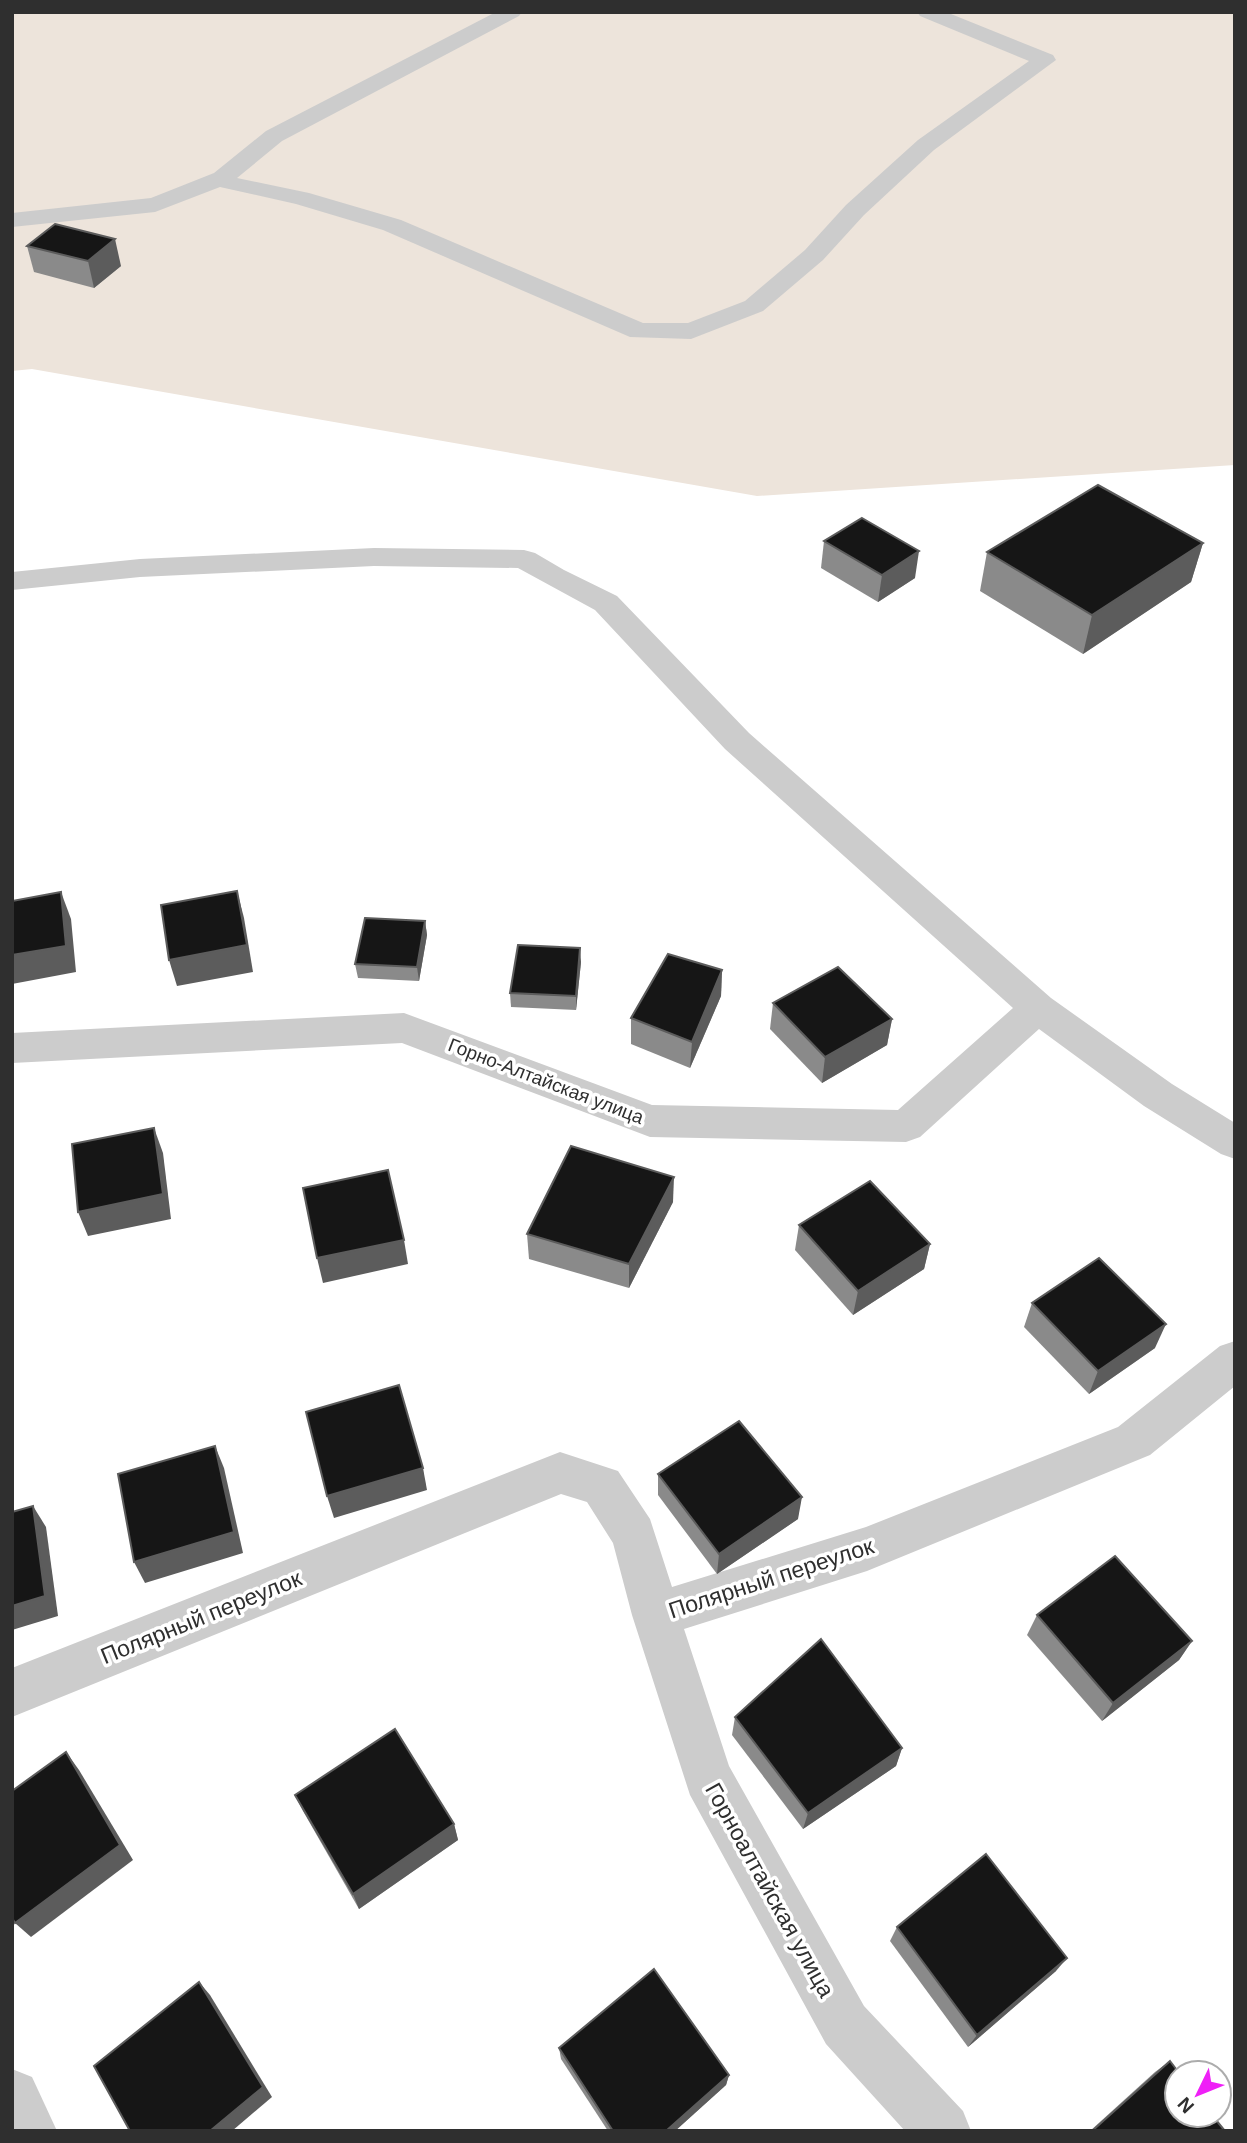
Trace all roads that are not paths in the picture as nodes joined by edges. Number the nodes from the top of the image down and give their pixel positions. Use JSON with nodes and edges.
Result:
{"nodes":[{"id":1,"x":512,"y":12,"type":"edge"},
{"id":2,"x":928,"y":12,"type":"edge"},
{"id":3,"x":222,"y":178,"type":"junction"},
{"id":4,"x":12,"y":220,"type":"edge"},
{"id":5,"x":12,"y":581,"type":"edge"},
{"id":6,"x":1038,"y":1008,"type":"junction"},
{"id":7,"x":12,"y":1048,"type":"edge"},
{"id":8,"x":1235,"y":1143,"type":"edge"},
{"id":9,"x":1235,"y":1360,"type":"edge"},
{"id":10,"x":656,"y":1615,"type":"junction"},
{"id":11,"x":12,"y":1693,"type":"edge"},
{"id":12,"x":12,"y":2097,"type":"edge"},
{"id":13,"x":29,"y":2131,"type":"edge"},
{"id":14,"x":943,"y":2131,"type":"edge"}],
"edges":[{"from":1,"to":3,"type":"street"},
{"from":2,"to":3,"type":"street"},
{"from":3,"to":4,"type":"street"},
{"from":5,"to":6,"type":"street"},
{"from":6,"to":7,"type":"street","name":"Горно-Алтайская улица"},
{"from":6,"to":8,"type":"street"},
{"from":9,"to":10,"type":"street","name":"Полярный переулок"},
{"from":10,"to":11,"type":"street","name":"Полярный переулок"},
{"from":10,"to":14,"type":"street","name":"Горноалтайская улица"},
{"from":12,"to":13,"type":"street"}]}
